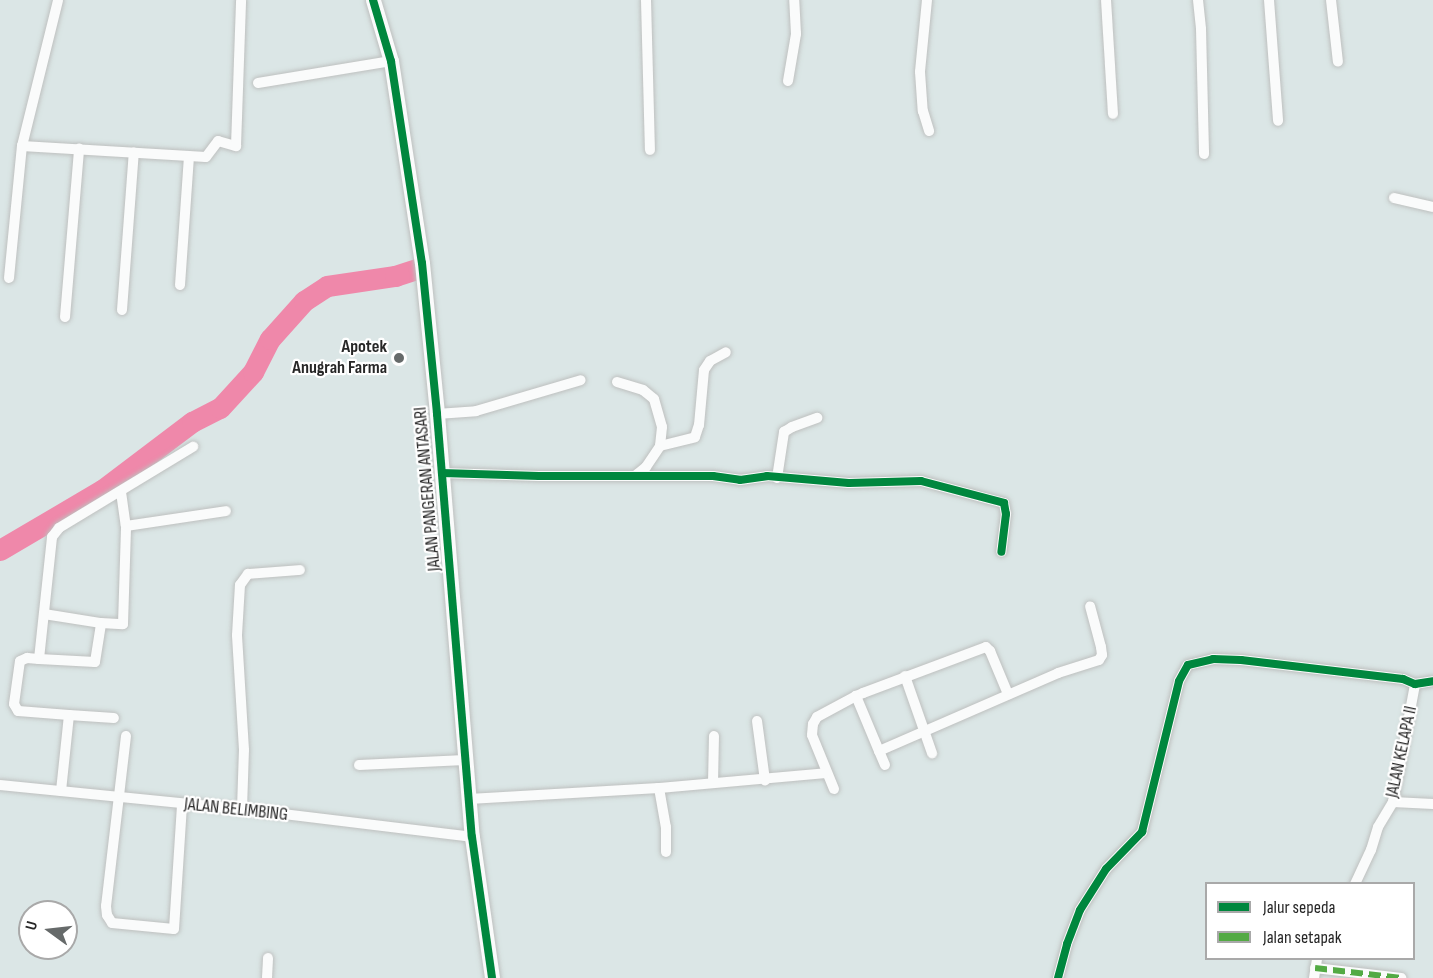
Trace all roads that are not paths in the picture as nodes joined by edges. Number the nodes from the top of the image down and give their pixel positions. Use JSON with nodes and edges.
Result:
{"nodes":[{"id":1,"x":58,"y":0,"type":"edge"},
{"id":2,"x":242,"y":0,"type":"edge"},
{"id":3,"x":373,"y":0,"type":"edge"},
{"id":4,"x":646,"y":0,"type":"edge"},
{"id":5,"x":794,"y":0,"type":"edge"},
{"id":6,"x":927,"y":0,"type":"edge"},
{"id":7,"x":1106,"y":0,"type":"edge"},
{"id":8,"x":1198,"y":0,"type":"edge"},
{"id":9,"x":1269,"y":0,"type":"edge"},
{"id":10,"x":1331,"y":0,"type":"edge"},
{"id":11,"x":392,"y":62,"type":"junction"},
{"id":12,"x":1338,"y":62,"type":"dead end"},
{"id":13,"x":788,"y":81,"type":"dead end"},
{"id":14,"x":258,"y":83,"type":"dead end"},
{"id":15,"x":1113,"y":114,"type":"dead end"},
{"id":16,"x":1278,"y":122,"type":"dead end"},
{"id":17,"x":929,"y":131,"type":"dead end"},
{"id":18,"x":22,"y":146,"type":"junction"},
{"id":19,"x":80,"y":149,"type":"junction"},
{"id":20,"x":650,"y":150,"type":"dead end"},
{"id":21,"x":134,"y":152,"type":"junction"},
{"id":22,"x":1204,"y":154,"type":"dead end"},
{"id":23,"x":189,"y":156,"type":"junction"},
{"id":24,"x":1394,"y":198,"type":"dead end"},
{"id":25,"x":1433,"y":207,"type":"edge"},
{"id":26,"x":9,"y":278,"type":"dead end"},
{"id":27,"x":180,"y":285,"type":"dead end"},
{"id":28,"x":122,"y":310,"type":"dead end"},
{"id":29,"x":65,"y":317,"type":"dead end"},
{"id":30,"x":726,"y":352,"type":"dead end"},
{"id":31,"x":581,"y":380,"type":"dead end"},
{"id":32,"x":617,"y":382,"type":"dead end"},
{"id":33,"x":437,"y":414,"type":"junction"},
{"id":34,"x":818,"y":418,"type":"dead end"},
{"id":35,"x":660,"y":446,"type":"junction"},
{"id":36,"x":193,"y":447,"type":"dead end"},
{"id":37,"x":442,"y":473,"type":"junction"},
{"id":38,"x":635,"y":476,"type":"junction"},
{"id":39,"x":777,"y":478,"type":"junction"},
{"id":40,"x":121,"y":492,"type":"junction"},
{"id":41,"x":226,"y":511,"type":"dead end"},
{"id":42,"x":126,"y":526,"type":"junction"},
{"id":43,"x":1002,"y":552,"type":"dead end"},
{"id":44,"x":300,"y":570,"type":"dead end"},
{"id":45,"x":1090,"y":606,"type":"dead end"},
{"id":46,"x":44,"y":614,"type":"junction"},
{"id":47,"x":101,"y":623,"type":"junction"},
{"id":48,"x":39,"y":659,"type":"junction"},
{"id":49,"x":905,"y":676,"type":"junction"},
{"id":50,"x":1433,"y":681,"type":"edge"},
{"id":51,"x":1415,"y":684,"type":"junction"},
{"id":52,"x":1008,"y":694,"type":"junction"},
{"id":53,"x":856,"y":696,"type":"junction"},
{"id":54,"x":69,"y":714,"type":"junction"},
{"id":55,"x":114,"y":718,"type":"dead end"},
{"id":56,"x":757,"y":721,"type":"dead end"},
{"id":57,"x":923,"y":730,"type":"junction"},
{"id":58,"x":126,"y":736,"type":"dead end"},
{"id":59,"x":714,"y":736,"type":"dead end"},
{"id":60,"x":879,"y":751,"type":"junction"},
{"id":61,"x":932,"y":753,"type":"dead end"},
{"id":62,"x":465,"y":760,"type":"junction"},
{"id":63,"x":359,"y":765,"type":"dead end"},
{"id":64,"x":885,"y":765,"type":"dead end"},
{"id":65,"x":826,"y":773,"type":"junction"},
{"id":66,"x":765,"y":780,"type":"junction"},
{"id":67,"x":713,"y":783,"type":"junction"},
{"id":68,"x":0,"y":784,"type":"edge"},
{"id":69,"x":659,"y":788,"type":"junction"},
{"id":70,"x":834,"y":789,"type":"dead end"},
{"id":71,"x":61,"y":791,"type":"junction"},
{"id":72,"x":120,"y":798,"type":"junction"},
{"id":73,"x":469,"y":799,"type":"junction"},
{"id":74,"x":1393,"y":802,"type":"junction"},
{"id":75,"x":1433,"y":804,"type":"edge"},
{"id":76,"x":182,"y":805,"type":"junction"},
{"id":77,"x":242,"y":809,"type":"junction"},
{"id":78,"x":472,"y":837,"type":"junction"},
{"id":79,"x":666,"y":852,"type":"dead end"},
{"id":80,"x":1356,"y":882,"type":"edge"},
{"id":81,"x":268,"y":958,"type":"dead end"},
{"id":82,"x":1315,"y":968,"type":"edge"},
{"id":83,"x":267,"y":978,"type":"edge"},
{"id":84,"x":492,"y":978,"type":"edge"},
{"id":85,"x":1058,"y":978,"type":"edge"},
{"id":86,"x":1401,"y":978,"type":"edge"}],
"edges":[{"from":1,"to":18,"type":"street"},
{"from":2,"to":23,"type":"street"},
{"from":3,"to":11,"type":"street","name":"JALAN PANGERAN ANTASARI"},
{"from":4,"to":20,"type":"street"},
{"from":5,"to":13,"type":"street"},
{"from":6,"to":17,"type":"street"},
{"from":7,"to":15,"type":"street"},
{"from":8,"to":22,"type":"street"},
{"from":9,"to":16,"type":"street"},
{"from":10,"to":12,"type":"street"},
{"from":11,"to":14,"type":"street"},
{"from":11,"to":33,"type":"street","name":"JALAN PANGERAN ANTASARI"},
{"from":18,"to":19,"type":"street"},
{"from":18,"to":26,"type":"street"},
{"from":19,"to":21,"type":"street"},
{"from":19,"to":29,"type":"street"},
{"from":21,"to":23,"type":"street"},
{"from":21,"to":28,"type":"street"},
{"from":23,"to":27,"type":"street"},
{"from":24,"to":25,"type":"street"},
{"from":30,"to":35,"type":"street"},
{"from":31,"to":33,"type":"street"},
{"from":32,"to":35,"type":"street"},
{"from":33,"to":37,"type":"street","name":"JALAN PANGERAN ANTASARI"},
{"from":34,"to":39,"type":"street"},
{"from":35,"to":38,"type":"street"},
{"from":36,"to":40,"type":"street"},
{"from":37,"to":38,"type":"street"},
{"from":37,"to":62,"type":"street","name":"JALAN PANGERAN ANTASARI"},
{"from":38,"to":39,"type":"street"},
{"from":39,"to":43,"type":"street"},
{"from":40,"to":42,"type":"street"},
{"from":40,"to":46,"type":"street"},
{"from":41,"to":42,"type":"street"},
{"from":42,"to":47,"type":"street"},
{"from":44,"to":77,"type":"street"},
{"from":45,"to":52,"type":"street"},
{"from":46,"to":47,"type":"street"},
{"from":46,"to":48,"type":"street"},
{"from":47,"to":48,"type":"street"},
{"from":48,"to":54,"type":"street"},
{"from":49,"to":52,"type":"street"},
{"from":49,"to":53,"type":"street"},
{"from":49,"to":57,"type":"street"},
{"from":50,"to":51,"type":"street"},
{"from":51,"to":74,"type":"street","name":"JALAN KELAPA II"},
{"from":51,"to":85,"type":"street"},
{"from":52,"to":57,"type":"street"},
{"from":53,"to":60,"type":"street"},
{"from":53,"to":65,"type":"street"},
{"from":54,"to":55,"type":"street"},
{"from":54,"to":71,"type":"street"},
{"from":56,"to":66,"type":"street"},
{"from":57,"to":60,"type":"street"},
{"from":57,"to":61,"type":"street"},
{"from":58,"to":72,"type":"street"},
{"from":59,"to":67,"type":"street"},
{"from":60,"to":64,"type":"street"},
{"from":62,"to":63,"type":"street"},
{"from":62,"to":73,"type":"street","name":"JALAN PANGERAN ANTASARI"},
{"from":65,"to":66,"type":"street"},
{"from":65,"to":70,"type":"street"},
{"from":66,"to":67,"type":"street"},
{"from":67,"to":69,"type":"street"},
{"from":68,"to":71,"type":"street","name":"JALAN BELIMBING"},
{"from":69,"to":73,"type":"street"},
{"from":69,"to":79,"type":"street"},
{"from":71,"to":72,"type":"street","name":"JALAN BELIMBING"},
{"from":72,"to":76,"type":"street","name":"JALAN BELIMBING"},
{"from":72,"to":76,"type":"street"},
{"from":73,"to":78,"type":"street","name":"JALAN PANGERAN ANTASARI"},
{"from":74,"to":75,"type":"street"},
{"from":74,"to":80,"type":"street","name":"JALAN KELAPA II"},
{"from":76,"to":77,"type":"street","name":"JALAN BELIMBING"},
{"from":77,"to":78,"type":"street","name":"JALAN BELIMBING"},
{"from":78,"to":84,"type":"street","name":"JALAN PANGERAN ANTASARI"},
{"from":81,"to":83,"type":"street"},
{"from":82,"to":86,"type":"street"}]}
